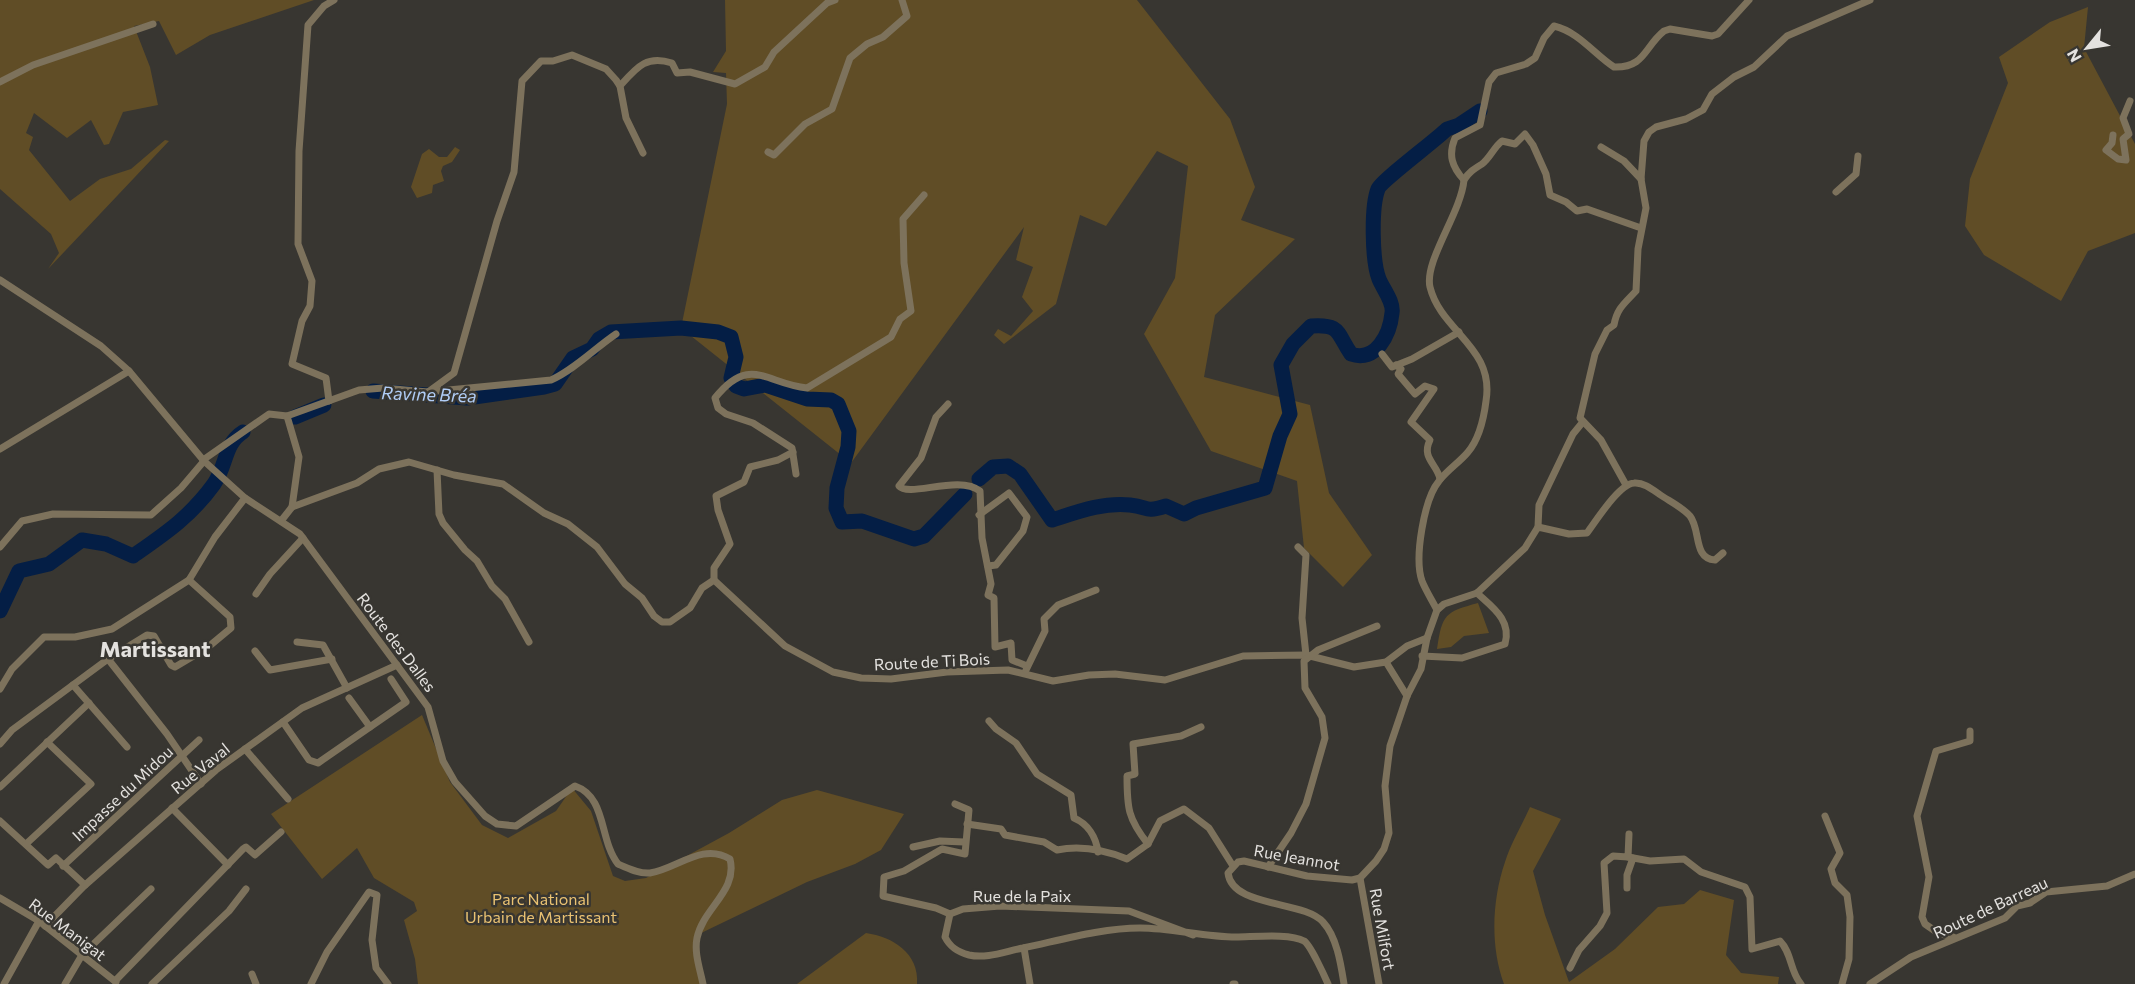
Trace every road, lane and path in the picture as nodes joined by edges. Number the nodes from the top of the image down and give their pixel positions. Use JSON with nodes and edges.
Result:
{"nodes":[{"id":1,"x":334,"y":0,"type":"edge"},
{"id":2,"x":835,"y":0,"type":"edge"},
{"id":3,"x":902,"y":0,"type":"edge"},
{"id":4,"x":1749,"y":0,"type":"edge"},
{"id":5,"x":1870,"y":0,"type":"edge"},
{"id":6,"x":153,"y":24,"type":"dead end"},
{"id":7,"x":0,"y":82,"type":"edge"},
{"id":8,"x":620,"y":86,"type":"junction"},
{"id":9,"x":2130,"y":101,"type":"dead end"},
{"id":10,"x":2112,"y":135,"type":"dead end"},
{"id":11,"x":1601,"y":147,"type":"dead end"},
{"id":12,"x":768,"y":152,"type":"dead end"},
{"id":13,"x":643,"y":153,"type":"dead end"},
{"id":14,"x":1858,"y":156,"type":"dead end"},
{"id":15,"x":1641,"y":179,"type":"junction"},
{"id":16,"x":1464,"y":180,"type":"junction"},
{"id":17,"x":1836,"y":192,"type":"dead end"},
{"id":18,"x":924,"y":195,"type":"dead end"},
{"id":19,"x":1641,"y":228,"type":"junction"},
{"id":20,"x":0,"y":280,"type":"edge"},
{"id":21,"x":1459,"y":332,"type":"junction"},
{"id":22,"x":616,"y":334,"type":"dead end"},
{"id":23,"x":1382,"y":354,"type":"dead end"},
{"id":24,"x":1396,"y":365,"type":"junction"},
{"id":25,"x":129,"y":371,"type":"junction"},
{"id":26,"x":428,"y":392,"type":"junction"},
{"id":27,"x":329,"y":401,"type":"junction"},
{"id":28,"x":948,"y":404,"type":"dead end"},
{"id":29,"x":287,"y":416,"type":"junction"},
{"id":30,"x":1582,"y":423,"type":"junction"},
{"id":31,"x":0,"y":449,"type":"edge"},
{"id":32,"x":793,"y":452,"type":"junction"},
{"id":33,"x":204,"y":461,"type":"junction"},
{"id":34,"x":437,"y":470,"type":"junction"},
{"id":35,"x":796,"y":474,"type":"dead end"},
{"id":36,"x":1440,"y":479,"type":"junction"},
{"id":37,"x":1626,"y":485,"type":"junction"},
{"id":38,"x":245,"y":498,"type":"junction"},
{"id":39,"x":292,"y":507,"type":"junction"},
{"id":40,"x":979,"y":515,"type":"junction"},
{"id":41,"x":281,"y":521,"type":"junction"},
{"id":42,"x":1538,"y":527,"type":"junction"},
{"id":43,"x":303,"y":538,"type":"junction"},
{"id":44,"x":0,"y":547,"type":"edge"},
{"id":45,"x":1298,"y":547,"type":"dead end"},
{"id":46,"x":1723,"y":553,"type":"dead end"},
{"id":47,"x":988,"y":566,"type":"junction"},
{"id":48,"x":189,"y":580,"type":"junction"},
{"id":49,"x":714,"y":580,"type":"junction"},
{"id":50,"x":1096,"y":590,"type":"dead end"},
{"id":51,"x":1477,"y":593,"type":"junction"},
{"id":52,"x":256,"y":594,"type":"dead end"},
{"id":53,"x":1437,"y":609,"type":"junction"},
{"id":54,"x":1377,"y":626,"type":"dead end"},
{"id":55,"x":1427,"y":638,"type":"junction"},
{"id":56,"x":297,"y":642,"type":"dead end"},
{"id":57,"x":529,"y":642,"type":"dead end"},
{"id":58,"x":255,"y":651,"type":"dead end"},
{"id":59,"x":1307,"y":655,"type":"junction"},
{"id":60,"x":1422,"y":656,"type":"junction"},
{"id":61,"x":108,"y":659,"type":"junction"},
{"id":62,"x":332,"y":659,"type":"junction"},
{"id":63,"x":1386,"y":662,"type":"junction"},
{"id":64,"x":397,"y":665,"type":"junction"},
{"id":65,"x":1027,"y":666,"type":"junction"},
{"id":66,"x":1023,"y":675,"type":"junction"},
{"id":67,"x":391,"y":679,"type":"dead end"},
{"id":68,"x":73,"y":685,"type":"junction"},
{"id":69,"x":347,"y":687,"type":"junction"},
{"id":70,"x":0,"y":689,"type":"edge"},
{"id":71,"x":1407,"y":696,"type":"junction"},
{"id":72,"x":349,"y":698,"type":"dead end"},
{"id":73,"x":89,"y":703,"type":"junction"},
{"id":74,"x":989,"y":721,"type":"dead end"},
{"id":75,"x":283,"y":722,"type":"junction"},
{"id":76,"x":1201,"y":727,"type":"dead end"},
{"id":77,"x":370,"y":728,"type":"junction"},
{"id":78,"x":1970,"y":731,"type":"dead end"},
{"id":79,"x":199,"y":740,"type":"dead end"},
{"id":80,"x":47,"y":742,"type":"junction"},
{"id":81,"x":0,"y":744,"type":"edge"},
{"id":82,"x":127,"y":747,"type":"dead end"},
{"id":83,"x":245,"y":749,"type":"junction"},
{"id":84,"x":181,"y":756,"type":"junction"},
{"id":85,"x":201,"y":783,"type":"junction"},
{"id":86,"x":0,"y":788,"type":"edge"},
{"id":87,"x":288,"y":799,"type":"dead end"},
{"id":88,"x":955,"y":804,"type":"dead end"},
{"id":89,"x":172,"y":808,"type":"junction"},
{"id":90,"x":1825,"y":816,"type":"dead end"},
{"id":91,"x":0,"y":821,"type":"edge"},
{"id":92,"x":967,"y":824,"type":"junction"},
{"id":93,"x":281,"y":832,"type":"dead end"},
{"id":94,"x":1629,"y":834,"type":"dead end"},
{"id":95,"x":964,"y":842,"type":"junction"},
{"id":96,"x":26,"y":844,"type":"junction"},
{"id":97,"x":1148,"y":844,"type":"junction"},
{"id":98,"x":913,"y":847,"type":"dead end"},
{"id":99,"x":1098,"y":852,"type":"junction"},
{"id":100,"x":1631,"y":858,"type":"junction"},
{"id":101,"x":228,"y":865,"type":"junction"},
{"id":102,"x":63,"y":866,"type":"junction"},
{"id":103,"x":1233,"y":866,"type":"junction"},
{"id":104,"x":1268,"y":867,"type":"junction"},
{"id":105,"x":2132,"y":875,"type":"edge"},
{"id":106,"x":1360,"y":878,"type":"junction"},
{"id":107,"x":86,"y":885,"type":"junction"},
{"id":108,"x":1627,"y":888,"type":"dead end"},
{"id":109,"x":151,"y":889,"type":"dead end"},
{"id":110,"x":246,"y":889,"type":"dead end"},
{"id":111,"x":2,"y":898,"type":"edge"},
{"id":112,"x":0,"y":906,"type":"edge"},
{"id":113,"x":950,"y":914,"type":"junction"},
{"id":114,"x":42,"y":923,"type":"junction"},
{"id":115,"x":1193,"y":935,"type":"junction"},
{"id":116,"x":1953,"y":937,"type":"junction"},
{"id":117,"x":1024,"y":948,"type":"junction"},
{"id":118,"x":82,"y":955,"type":"junction"},
{"id":119,"x":1570,"y":968,"type":"dead end"},
{"id":120,"x":252,"y":974,"type":"dead end"},
{"id":121,"x":116,"y":983,"type":"edge"},
{"id":122,"x":4,"y":984,"type":"edge"},
{"id":123,"x":65,"y":984,"type":"edge"},
{"id":124,"x":152,"y":984,"type":"edge"},
{"id":125,"x":256,"y":984,"type":"edge"},
{"id":126,"x":311,"y":984,"type":"edge"},
{"id":127,"x":388,"y":984,"type":"edge"},
{"id":128,"x":703,"y":984,"type":"edge"},
{"id":129,"x":1030,"y":984,"type":"edge"},
{"id":130,"x":1328,"y":984,"type":"edge"},
{"id":131,"x":1344,"y":984,"type":"edge"},
{"id":132,"x":1379,"y":984,"type":"edge"},
{"id":133,"x":1801,"y":984,"type":"edge"},
{"id":134,"x":1842,"y":984,"type":"edge"},
{"id":135,"x":1870,"y":984,"type":"edge"}],
"edges":[{"from":1,"to":27,"type":"street"},
{"from":2,"to":8,"type":"street"},
{"from":3,"to":12,"type":"street"},
{"from":4,"to":16,"type":"street"},
{"from":5,"to":15,"type":"street"},
{"from":6,"to":7,"type":"street"},
{"from":8,"to":13,"type":"street"},
{"from":8,"to":26,"type":"street"},
{"from":9,"to":10,"type":"street"},
{"from":11,"to":15,"type":"street"},
{"from":14,"to":17,"type":"street"},
{"from":15,"to":19,"type":"street"},
{"from":16,"to":19,"type":"street"},
{"from":16,"to":21,"type":"street"},
{"from":18,"to":32,"type":"street"},
{"from":19,"to":30,"type":"street"},
{"from":20,"to":25,"type":"street","name":"Route des Dalles"},
{"from":21,"to":24,"type":"street"},
{"from":21,"to":36,"type":"street"},
{"from":22,"to":26,"type":"street"},
{"from":23,"to":24,"type":"street"},
{"from":24,"to":36,"type":"street"},
{"from":25,"to":31,"type":"street"},
{"from":25,"to":33,"type":"street","name":"Route des Dalles"},
{"from":26,"to":27,"type":"street"},
{"from":27,"to":29,"type":"street"},
{"from":28,"to":40,"type":"street"},
{"from":29,"to":33,"type":"street"},
{"from":29,"to":39,"type":"street"},
{"from":30,"to":37,"type":"street"},
{"from":30,"to":42,"type":"street"},
{"from":32,"to":35,"type":"street"},
{"from":32,"to":49,"type":"street"},
{"from":33,"to":38,"type":"street","name":"Route des Dalles"},
{"from":33,"to":44,"type":"street"},
{"from":34,"to":39,"type":"street"},
{"from":34,"to":49,"type":"street"},
{"from":34,"to":57,"type":"street"},
{"from":36,"to":53,"type":"street"},
{"from":37,"to":42,"type":"street"},
{"from":37,"to":46,"type":"street"},
{"from":38,"to":41,"type":"street","name":"Route des Dalles"},
{"from":38,"to":48,"type":"street"},
{"from":39,"to":41,"type":"street"},
{"from":40,"to":47,"type":"street"},
{"from":40,"to":47,"type":"street"},
{"from":41,"to":43,"type":"street","name":"Route des Dalles"},
{"from":42,"to":51,"type":"street"},
{"from":43,"to":52,"type":"street"},
{"from":43,"to":64,"type":"street","name":"Route des Dalles"},
{"from":45,"to":59,"type":"street"},
{"from":47,"to":65,"type":"street"},
{"from":48,"to":61,"type":"street"},
{"from":48,"to":70,"type":"street"},
{"from":49,"to":66,"type":"street","name":"Route de Ti Bois"},
{"from":50,"to":65,"type":"street"},
{"from":51,"to":53,"type":"street"},
{"from":51,"to":60,"type":"street"},
{"from":53,"to":55,"type":"street","name":"Rue Jeannot"},
{"from":54,"to":59,"type":"street"},
{"from":55,"to":60,"type":"street","name":"Rue Jeannot"},
{"from":55,"to":63,"type":"street","name":"Route de Ti Bois"},
{"from":56,"to":62,"type":"street"},
{"from":58,"to":62,"type":"street"},
{"from":59,"to":63,"type":"street","name":"Route de Ti Bois"},
{"from":59,"to":66,"type":"street","name":"Route de Ti Bois"},
{"from":59,"to":104,"type":"street"},
{"from":60,"to":71,"type":"street","name":"Rue Jeannot"},
{"from":61,"to":68,"type":"street"},
{"from":61,"to":84,"type":"street"},
{"from":62,"to":69,"type":"street"},
{"from":63,"to":71,"type":"street"},
{"from":64,"to":69,"type":"street","name":"Rue Vaval"},
{"from":64,"to":128,"type":"street","name":"Route des Dalles"},
{"from":65,"to":66,"type":"street"},
{"from":67,"to":77,"type":"street"},
{"from":68,"to":73,"type":"street"},
{"from":68,"to":81,"type":"street"},
{"from":69,"to":75,"type":"street","name":"Rue Vaval"},
{"from":71,"to":106,"type":"street","name":"Rue Jeannot"},
{"from":72,"to":77,"type":"street"},
{"from":73,"to":80,"type":"street"},
{"from":73,"to":82,"type":"street"},
{"from":74,"to":99,"type":"street"},
{"from":75,"to":77,"type":"street"},
{"from":75,"to":83,"type":"street","name":"Rue Vaval"},
{"from":76,"to":97,"type":"street"},
{"from":78,"to":116,"type":"street"},
{"from":79,"to":84,"type":"street","name":"Impasse du Midou"},
{"from":80,"to":86,"type":"street"},
{"from":80,"to":96,"type":"street"},
{"from":83,"to":85,"type":"street","name":"Rue Vaval"},
{"from":83,"to":87,"type":"street"},
{"from":84,"to":85,"type":"street"},
{"from":84,"to":102,"type":"street","name":"Impasse du Midou"},
{"from":85,"to":89,"type":"street","name":"Rue Vaval"},
{"from":88,"to":92,"type":"street"},
{"from":89,"to":101,"type":"street"},
{"from":89,"to":107,"type":"street","name":"Rue Vaval"},
{"from":90,"to":134,"type":"street"},
{"from":91,"to":96,"type":"street"},
{"from":92,"to":95,"type":"street"},
{"from":92,"to":99,"type":"street"},
{"from":93,"to":101,"type":"street"},
{"from":94,"to":100,"type":"street"},
{"from":95,"to":98,"type":"street"},
{"from":95,"to":113,"type":"street"},
{"from":96,"to":102,"type":"street"},
{"from":97,"to":99,"type":"street"},
{"from":97,"to":103,"type":"street"},
{"from":100,"to":108,"type":"street"},
{"from":100,"to":119,"type":"street"},
{"from":100,"to":133,"type":"street"},
{"from":101,"to":121,"type":"street"},
{"from":102,"to":107,"type":"street"},
{"from":103,"to":104,"type":"street","name":"Rue Jeannot"},
{"from":103,"to":131,"type":"street","name":"Rue Jeannot"},
{"from":104,"to":106,"type":"street","name":"Rue Jeannot"},
{"from":105,"to":116,"type":"street","name":"Route de Barreau"},
{"from":106,"to":132,"type":"street","name":"Rue Milfort"},
{"from":107,"to":114,"type":"street","name":"Rue Vaval"},
{"from":109,"to":118,"type":"street"},
{"from":110,"to":124,"type":"street"},
{"from":111,"to":112,"type":"street"},
{"from":111,"to":114,"type":"street","name":"Rue Manigat"},
{"from":113,"to":115,"type":"street","name":"Rue de la Paix"},
{"from":113,"to":117,"type":"street","name":"Rue de la Paix"},
{"from":114,"to":118,"type":"street","name":"Rue Manigat"},
{"from":114,"to":122,"type":"street","name":"Rue Vaval"},
{"from":115,"to":117,"type":"street","name":"Rue de la Paix"},
{"from":115,"to":130,"type":"street","name":"Rue de la Paix"},
{"from":116,"to":135,"type":"street","name":"Route de Barreau"},
{"from":117,"to":129,"type":"street"},
{"from":118,"to":121,"type":"street","name":"Rue Manigat"},
{"from":118,"to":123,"type":"street"},
{"from":120,"to":125,"type":"street"},
{"from":126,"to":127,"type":"street"}]}
